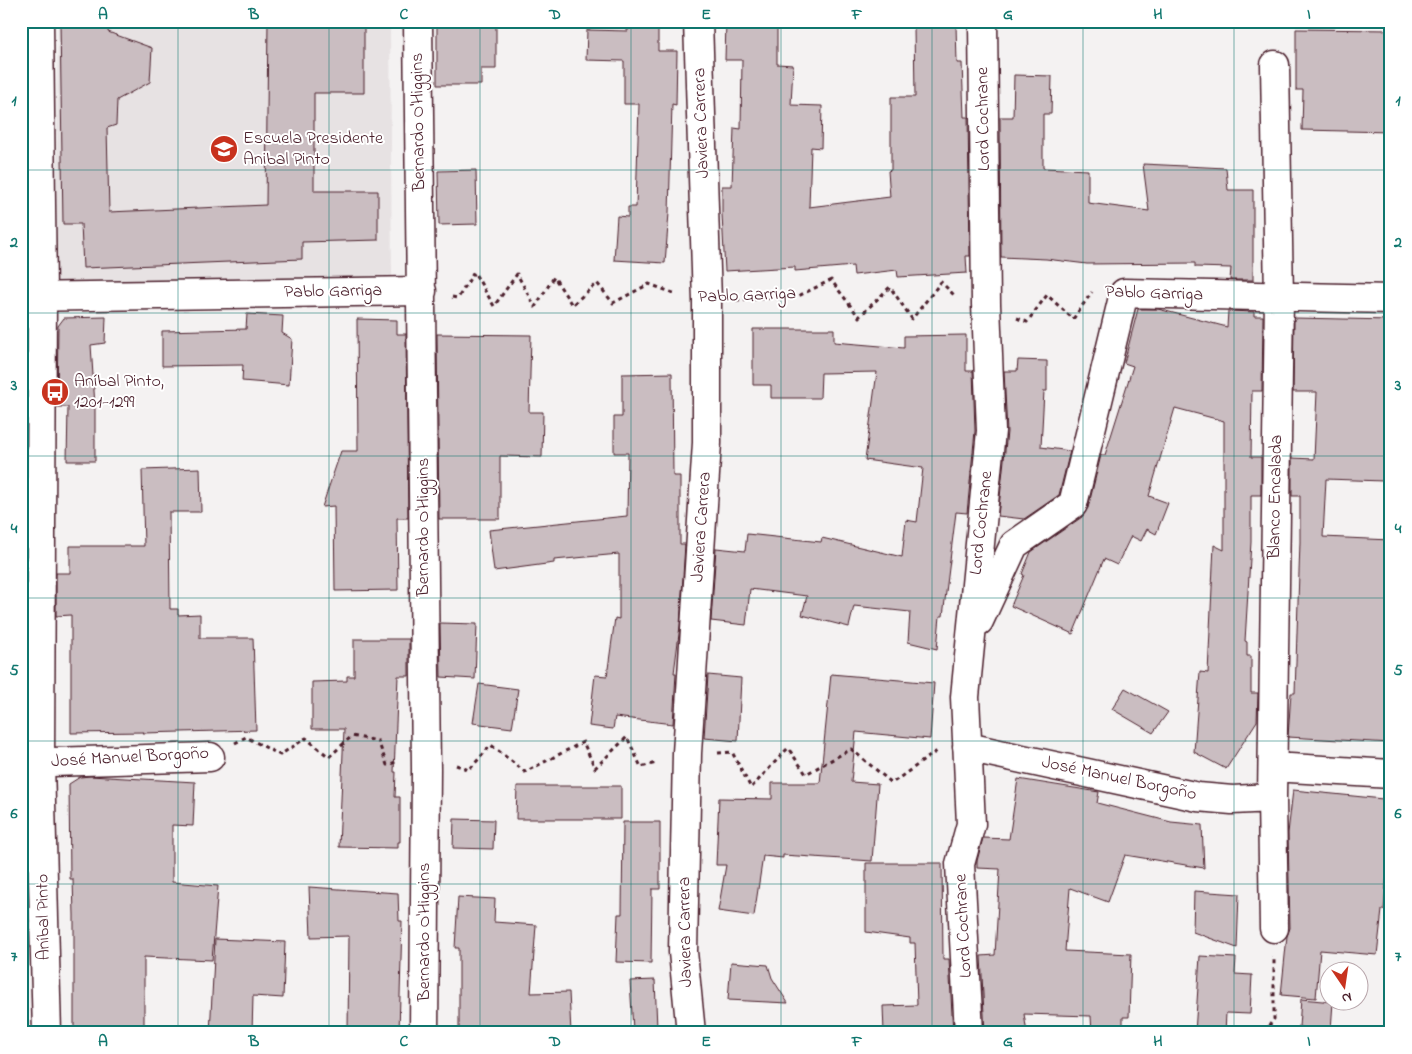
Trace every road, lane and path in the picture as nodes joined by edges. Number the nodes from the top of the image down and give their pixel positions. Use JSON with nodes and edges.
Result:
{"nodes":[{"id":1,"x":39,"y":21,"type":"edge"},
{"id":2,"x":418,"y":21,"type":"edge"},
{"id":3,"x":698,"y":21,"type":"edge"},
{"id":4,"x":983,"y":21,"type":"edge"},
{"id":5,"x":1275,"y":65,"type":"dead end"},
{"id":6,"x":422,"y":291,"type":"junction"},
{"id":7,"x":1124,"y":293,"type":"junction"},
{"id":8,"x":32,"y":296,"type":"edge"},
{"id":9,"x":1279,"y":298,"type":"junction"},
{"id":10,"x":1391,"y":299,"type":"edge"},
{"id":11,"x":707,"y":301,"type":"junction"},
{"id":12,"x":986,"y":304,"type":"junction"},
{"id":13,"x":970,"y":640,"type":"junction"},
{"id":14,"x":967,"y":747,"type":"junction"},
{"id":15,"x":210,"y":758,"type":"joint"},
{"id":16,"x":31,"y":764,"type":"edge"},
{"id":17,"x":1273,"y":767,"type":"junction"},
{"id":18,"x":426,"y":769,"type":"junction"},
{"id":19,"x":1391,"y":774,"type":"edge"},
{"id":20,"x":1272,"y":798,"type":"junction"},
{"id":21,"x":1274,"y":928,"type":"joint"},
{"id":22,"x":969,"y":1028,"type":"edge"},
{"id":23,"x":47,"y":1033,"type":"edge"},
{"id":24,"x":424,"y":1033,"type":"edge"},
{"id":25,"x":691,"y":1033,"type":"edge"},
{"id":26,"x":1264,"y":1033,"type":"edge"}],
"edges":[{"from":1,"to":8,"type":"street","name":"Aníbal Pinto"},
{"from":2,"to":6,"type":"street","name":"Bernardo O'Higgins"},
{"from":3,"to":11,"type":"street","name":"Javiera Carrera"},
{"from":4,"to":12,"type":"street","name":"Lord Cochrane"},
{"from":5,"to":9,"type":"street","name":"Blanco Encalada"},
{"from":6,"to":8,"type":"street","name":"Pablo Garriga"},
{"from":6,"to":11,"type":"path","name":"Pablo Garriga"},
{"from":6,"to":18,"type":"street","name":"Bernardo O'Higgins"},
{"from":7,"to":9,"type":"street","name":"Pablo Garriga"},
{"from":7,"to":12,"type":"path","name":"Pablo Garriga"},
{"from":7,"to":13,"type":"street"},
{"from":8,"to":16,"type":"street","name":"Aníbal Pinto"},
{"from":9,"to":10,"type":"street","name":"Pablo Garriga"},
{"from":9,"to":17,"type":"street","name":"Blanco Encalada"},
{"from":11,"to":12,"type":"path","name":"Pablo Garriga"},
{"from":11,"to":25,"type":"street","name":"Javiera Carrera"},
{"from":12,"to":13,"type":"street","name":"Lord Cochrane"},
{"from":13,"to":14,"type":"street","name":"Lord Cochrane"},
{"from":14,"to":20,"type":"street","name":"José Manuel Borgoño"},
{"from":14,"to":22,"type":"street","name":"Lord Cochrane"},
{"from":15,"to":16,"type":"street","name":"José Manuel Borgoño"},
{"from":15,"to":18,"type":"path","name":"José Manuel Borgoño"},
{"from":16,"to":23,"type":"street","name":"Aníbal Pinto"},
{"from":17,"to":19,"type":"street"},
{"from":17,"to":20,"type":"street","name":"Blanco Encalada"},
{"from":18,"to":24,"type":"street","name":"Bernardo O'Higgins"},
{"from":20,"to":21,"type":"street","name":"Blanco Encalada"},
{"from":21,"to":26,"type":"path"}]}
